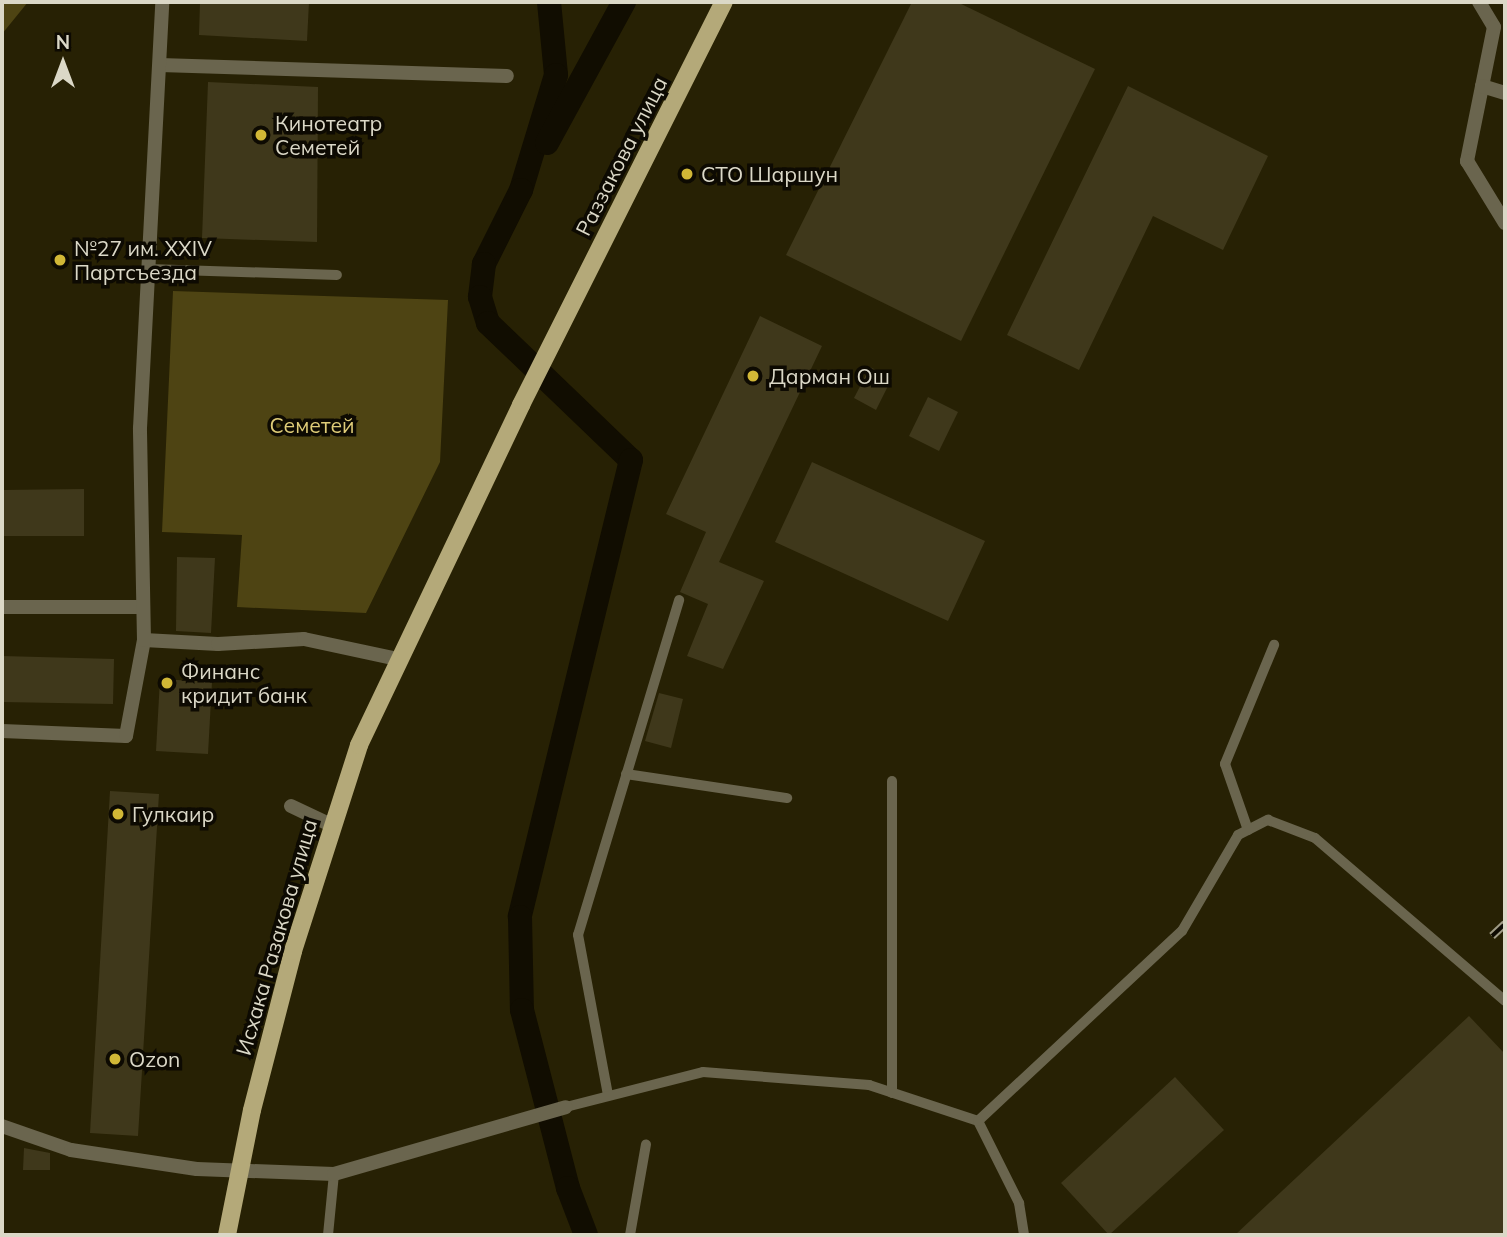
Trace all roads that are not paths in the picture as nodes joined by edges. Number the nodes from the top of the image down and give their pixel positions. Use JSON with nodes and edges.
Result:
{"nodes":[{"id":1,"x":162,"y":2,"type":"edge"},
{"id":2,"x":724,"y":2,"type":"edge"},
{"id":3,"x":1479,"y":2,"type":"edge"},
{"id":4,"x":160,"y":65,"type":"junction"},
{"id":5,"x":508,"y":76,"type":"dead end"},
{"id":6,"x":1482,"y":86,"type":"junction"},
{"id":7,"x":1505,"y":93,"type":"edge"},
{"id":8,"x":1505,"y":223,"type":"edge"},
{"id":9,"x":148,"y":269,"type":"junction"},
{"id":10,"x":337,"y":275,"type":"dead end"},
{"id":11,"x":522,"y":405,"type":"joint"},
{"id":12,"x":679,"y":600,"type":"dead end"},
{"id":13,"x":2,"y":607,"type":"edge"},
{"id":14,"x":143,"y":607,"type":"junction"},
{"id":15,"x":144,"y":640,"type":"junction"},
{"id":16,"x":1273,"y":645,"type":"dead end"},
{"id":17,"x":397,"y":659,"type":"junction"},
{"id":18,"x":2,"y":731,"type":"edge"},
{"id":19,"x":626,"y":774,"type":"junction"},
{"id":20,"x":892,"y":781,"type":"dead end"},
{"id":21,"x":787,"y":798,"type":"dead end"},
{"id":22,"x":291,"y":806,"type":"dead end"},
{"id":23,"x":331,"y":825,"type":"junction"},
{"id":24,"x":1248,"y":830,"type":"junction"},
{"id":25,"x":1505,"y":1001,"type":"edge"},
{"id":26,"x":892,"y":1093,"type":"junction"},
{"id":27,"x":608,"y":1095,"type":"junction"},
{"id":28,"x":566,"y":1107,"type":"joint"},
{"id":29,"x":978,"y":1121,"type":"junction"},
{"id":30,"x":2,"y":1126,"type":"edge"},
{"id":31,"x":646,"y":1144,"type":"dead end"},
{"id":32,"x":239,"y":1172,"type":"junction"},
{"id":33,"x":334,"y":1174,"type":"junction"},
{"id":34,"x":227,"y":1235,"type":"edge"},
{"id":35,"x":328,"y":1235,"type":"edge"},
{"id":36,"x":630,"y":1235,"type":"edge"},
{"id":37,"x":1024,"y":1235,"type":"edge"}],
"edges":[{"from":1,"to":4,"type":"street"},
{"from":2,"to":11,"type":"main road","name":"Раззакова улица"},
{"from":3,"to":6,"type":"street"},
{"from":4,"to":5,"type":"street"},
{"from":4,"to":9,"type":"street"},
{"from":6,"to":7,"type":"street"},
{"from":6,"to":8,"type":"street"},
{"from":9,"to":10,"type":"lane"},
{"from":9,"to":14,"type":"street"},
{"from":11,"to":17,"type":"main road","name":"Исхака Разакова улица"},
{"from":12,"to":19,"type":"lane"},
{"from":13,"to":14,"type":"street"},
{"from":14,"to":15,"type":"street"},
{"from":15,"to":17,"type":"street"},
{"from":15,"to":18,"type":"street"},
{"from":16,"to":24,"type":"lane"},
{"from":17,"to":23,"type":"main road","name":"Исхака Разакова улица"},
{"from":19,"to":21,"type":"lane"},
{"from":19,"to":27,"type":"lane"},
{"from":20,"to":26,"type":"lane"},
{"from":22,"to":23,"type":"street"},
{"from":23,"to":32,"type":"main road","name":"Исхака Разакова улица"},
{"from":24,"to":25,"type":"lane"},
{"from":24,"to":29,"type":"lane"},
{"from":26,"to":27,"type":"lane"},
{"from":26,"to":29,"type":"lane"},
{"from":27,"to":28,"type":"lane"},
{"from":28,"to":33,"type":"street"},
{"from":29,"to":37,"type":"lane"},
{"from":30,"to":32,"type":"street"},
{"from":31,"to":36,"type":"lane"},
{"from":32,"to":33,"type":"street"},
{"from":32,"to":34,"type":"main road","name":"Исхака Разакова улица"},
{"from":33,"to":35,"type":"lane"}]}
